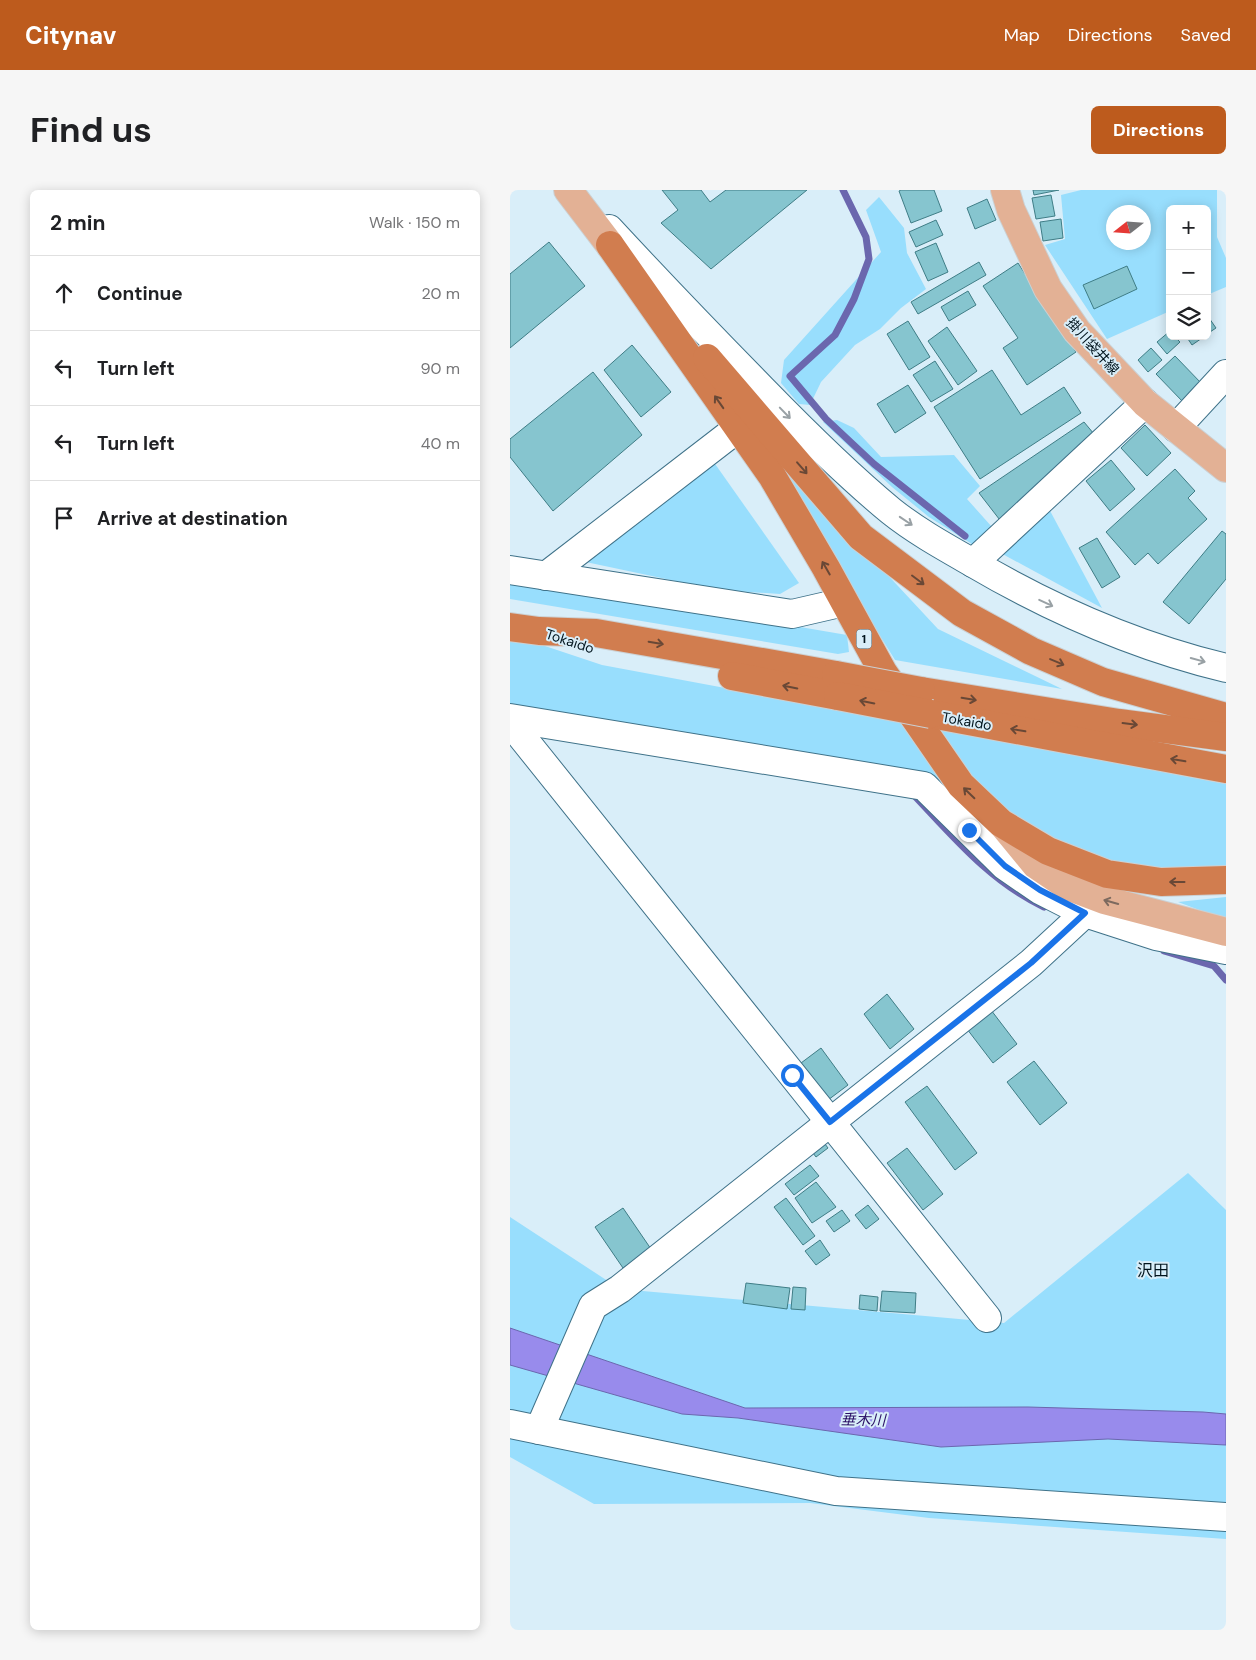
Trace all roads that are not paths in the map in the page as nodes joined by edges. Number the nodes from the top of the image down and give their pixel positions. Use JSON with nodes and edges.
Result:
{"nodes":[{"id":1,"x":568,"y":190,"type":"edge"},
{"id":2,"x":1005,"y":190,"type":"edge"},
{"id":3,"x":610,"y":245,"type":"junction"},
{"id":4,"x":1226,"y":374,"type":"edge"},
{"id":5,"x":1145,"y":403,"type":"junction"},
{"id":6,"x":738,"y":428,"type":"junction"},
{"id":7,"x":1176,"y":428,"type":"junction"},
{"id":8,"x":1226,"y":468,"type":"edge"},
{"id":9,"x":973,"y":563,"type":"junction"},
{"id":10,"x":510,"y":570,"type":"edge"},
{"id":11,"x":546,"y":576,"type":"junction"},
{"id":12,"x":844,"y":602,"type":"junction"},
{"id":13,"x":510,"y":627,"type":"edge"},
{"id":14,"x":1226,"y":668,"type":"edge"},
{"id":15,"x":926,"y":703,"type":"junction"},
{"id":16,"x":1226,"y":717,"type":"edge"},
{"id":17,"x":510,"y":720,"type":"edge"},
{"id":18,"x":1226,"y":736,"type":"edge"},
{"id":19,"x":1226,"y":769,"type":"edge"},
{"id":20,"x":1001,"y":823,"type":"junction"},
{"id":21,"x":1226,"y":880,"type":"edge"},
{"id":22,"x":1085,"y":913,"type":"junction"},
{"id":23,"x":1226,"y":932,"type":"edge"},
{"id":24,"x":1226,"y":951,"type":"edge"},
{"id":25,"x":830,"y":1122,"type":"junction"},
{"id":26,"x":987,"y":1318,"type":"dead end"},
{"id":27,"x":510,"y":1424,"type":"edge"},
{"id":28,"x":539,"y":1430,"type":"junction"},
{"id":29,"x":1226,"y":1517,"type":"edge"}],
"edges":[{"from":1,"to":3,"type":"main road"},
{"from":1,"to":9,"type":"street","one_way":true},
{"from":2,"to":5,"type":"main road","name":"掛川袋井線"},
{"from":6,"to":3,"type":"highway","number":"1","one_way":true},
{"from":3,"to":16,"type":"highway","one_way":true},
{"from":4,"to":7,"type":"street"},
{"from":5,"to":7,"type":"main road","name":"掛川袋井線"},
{"from":5,"to":9,"type":"street"},
{"from":6,"to":11,"type":"street"},
{"from":12,"to":6,"type":"highway","number":"1","one_way":true},
{"from":7,"to":8,"type":"main road","name":"掛川袋井線"},
{"from":9,"to":14,"type":"street","one_way":true},
{"from":10,"to":11,"type":"street"},
{"from":11,"to":12,"type":"street"},
{"from":20,"to":12,"type":"highway","number":"1","one_way":true},
{"from":13,"to":15,"type":"highway","name":"Tokaido","bridge":true},
{"from":15,"to":18,"type":"highway","name":"Tokaido","one_way":true},
{"from":19,"to":15,"type":"highway","name":"Tokaido","one_way":true},
{"from":17,"to":22,"type":"street"},
{"from":17,"to":25,"type":"street"},
{"from":21,"to":20,"type":"highway","number":"1","one_way":true},
{"from":23,"to":20,"type":"main road","one_way":true},
{"from":22,"to":24,"type":"street"},
{"from":22,"to":25,"type":"street"},
{"from":25,"to":26,"type":"street"},
{"from":25,"to":28,"type":"street"},
{"from":27,"to":28,"type":"street"},
{"from":28,"to":29,"type":"street"}]}
